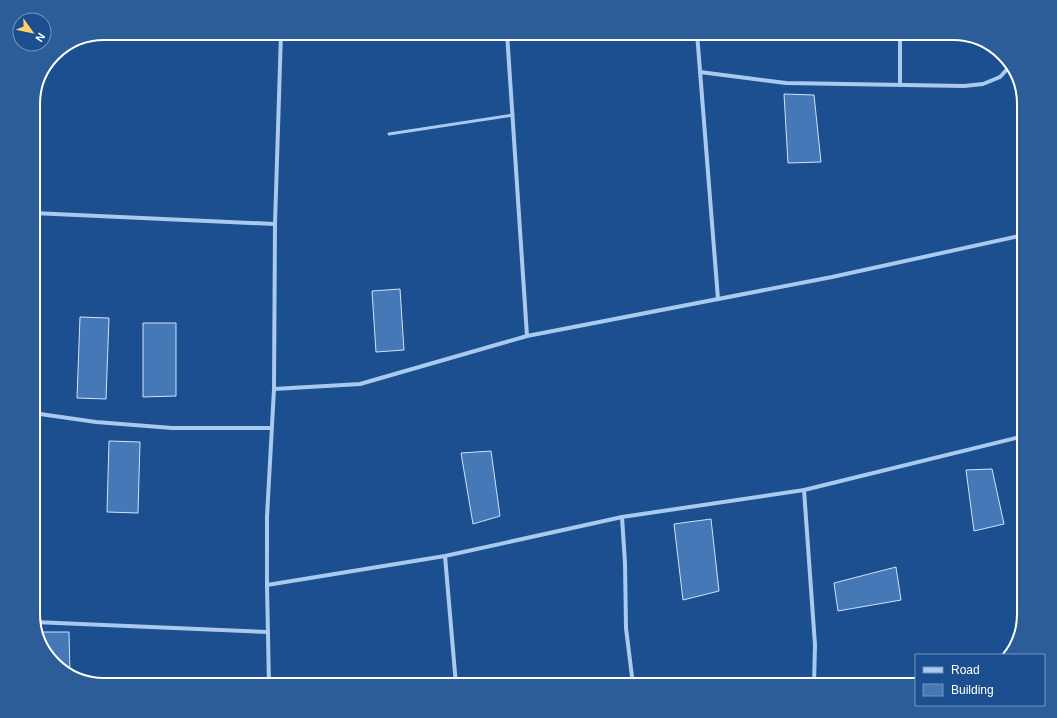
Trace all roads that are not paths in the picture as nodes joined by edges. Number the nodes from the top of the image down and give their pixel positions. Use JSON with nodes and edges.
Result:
{"nodes":[{"id":1,"x":281,"y":40,"type":"edge"},
{"id":2,"x":508,"y":40,"type":"edge"},
{"id":3,"x":698,"y":40,"type":"edge"},
{"id":4,"x":900,"y":40,"type":"edge"},
{"id":5,"x":1007,"y":70,"type":"edge"},
{"id":6,"x":700,"y":72,"type":"junction"},
{"id":7,"x":900,"y":85,"type":"junction"},
{"id":8,"x":513,"y":115,"type":"junction"},
{"id":9,"x":389,"y":134,"type":"dead end"},
{"id":10,"x":40,"y":213,"type":"edge"},
{"id":11,"x":275,"y":224,"type":"junction"},
{"id":12,"x":1017,"y":237,"type":"edge"},
{"id":13,"x":718,"y":299,"type":"junction"},
{"id":14,"x":527,"y":336,"type":"junction"},
{"id":15,"x":274,"y":389,"type":"junction"},
{"id":16,"x":40,"y":413,"type":"edge"},
{"id":17,"x":271,"y":428,"type":"junction"},
{"id":18,"x":1017,"y":438,"type":"edge"},
{"id":19,"x":804,"y":490,"type":"junction"},
{"id":20,"x":622,"y":517,"type":"junction"},
{"id":21,"x":445,"y":556,"type":"junction"},
{"id":22,"x":267,"y":585,"type":"junction"},
{"id":23,"x":40,"y":622,"type":"edge"},
{"id":24,"x":268,"y":632,"type":"junction"},
{"id":25,"x":269,"y":678,"type":"edge"},
{"id":26,"x":455,"y":678,"type":"edge"},
{"id":27,"x":632,"y":678,"type":"edge"},
{"id":28,"x":814,"y":678,"type":"edge"}],
"edges":[{"from":1,"to":11,"type":"street"},
{"from":2,"to":8,"type":"street"},
{"from":3,"to":6,"type":"street"},
{"from":4,"to":7,"type":"street"},
{"from":5,"to":7,"type":"street"},
{"from":6,"to":7,"type":"street"},
{"from":6,"to":13,"type":"street"},
{"from":8,"to":9,"type":"lane"},
{"from":8,"to":14,"type":"street"},
{"from":10,"to":11,"type":"street"},
{"from":11,"to":15,"type":"street"},
{"from":12,"to":13,"type":"street"},
{"from":13,"to":14,"type":"street"},
{"from":14,"to":15,"type":"street"},
{"from":15,"to":17,"type":"street"},
{"from":16,"to":17,"type":"street"},
{"from":17,"to":22,"type":"street"},
{"from":18,"to":19,"type":"street"},
{"from":19,"to":20,"type":"street"},
{"from":19,"to":28,"type":"street"},
{"from":20,"to":21,"type":"street"},
{"from":20,"to":27,"type":"street"},
{"from":21,"to":22,"type":"street"},
{"from":21,"to":26,"type":"street"},
{"from":22,"to":24,"type":"street"},
{"from":23,"to":24,"type":"street"},
{"from":24,"to":25,"type":"street"}]}
